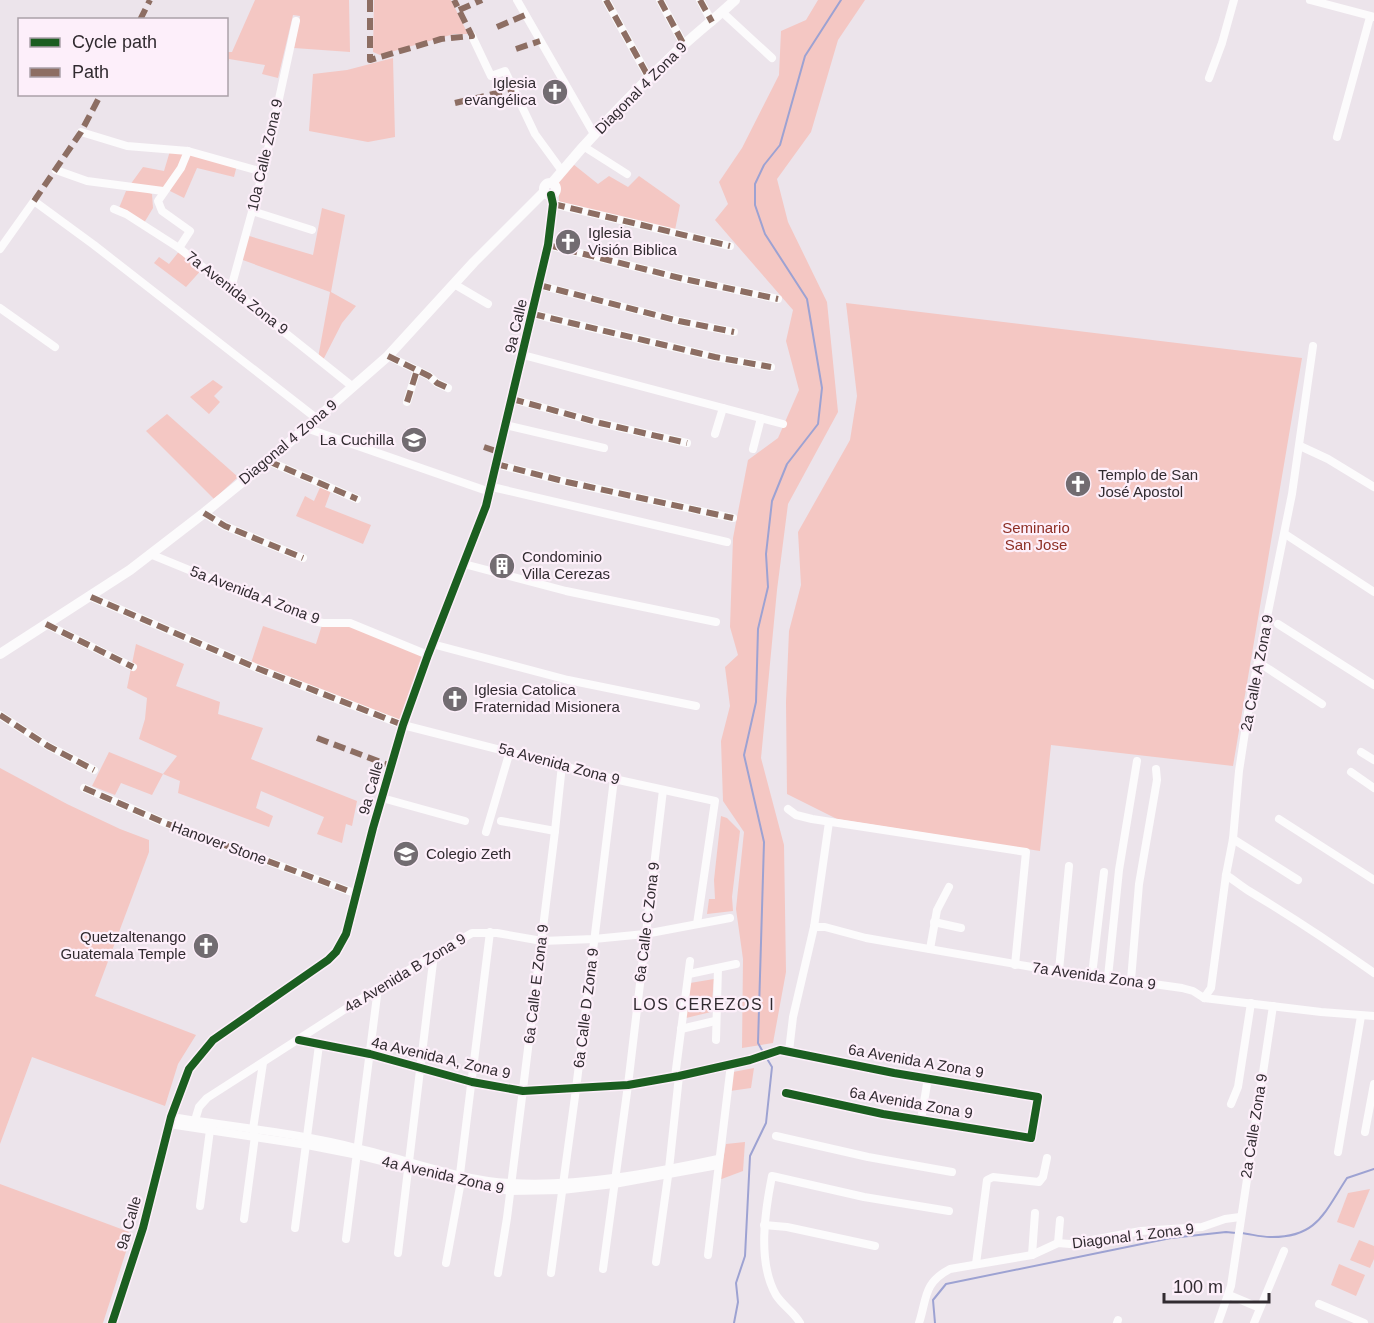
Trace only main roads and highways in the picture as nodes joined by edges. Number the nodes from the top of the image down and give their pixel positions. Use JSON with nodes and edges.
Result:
{"nodes":[{"id":1,"x":735,"y":0,"type":"edge"},
{"id":2,"x":0,"y":654,"type":"edge"}],
"edges":[{"from":1,"to":2,"type":"main road","name":"Diagonal 4 Zona 9"}]}
